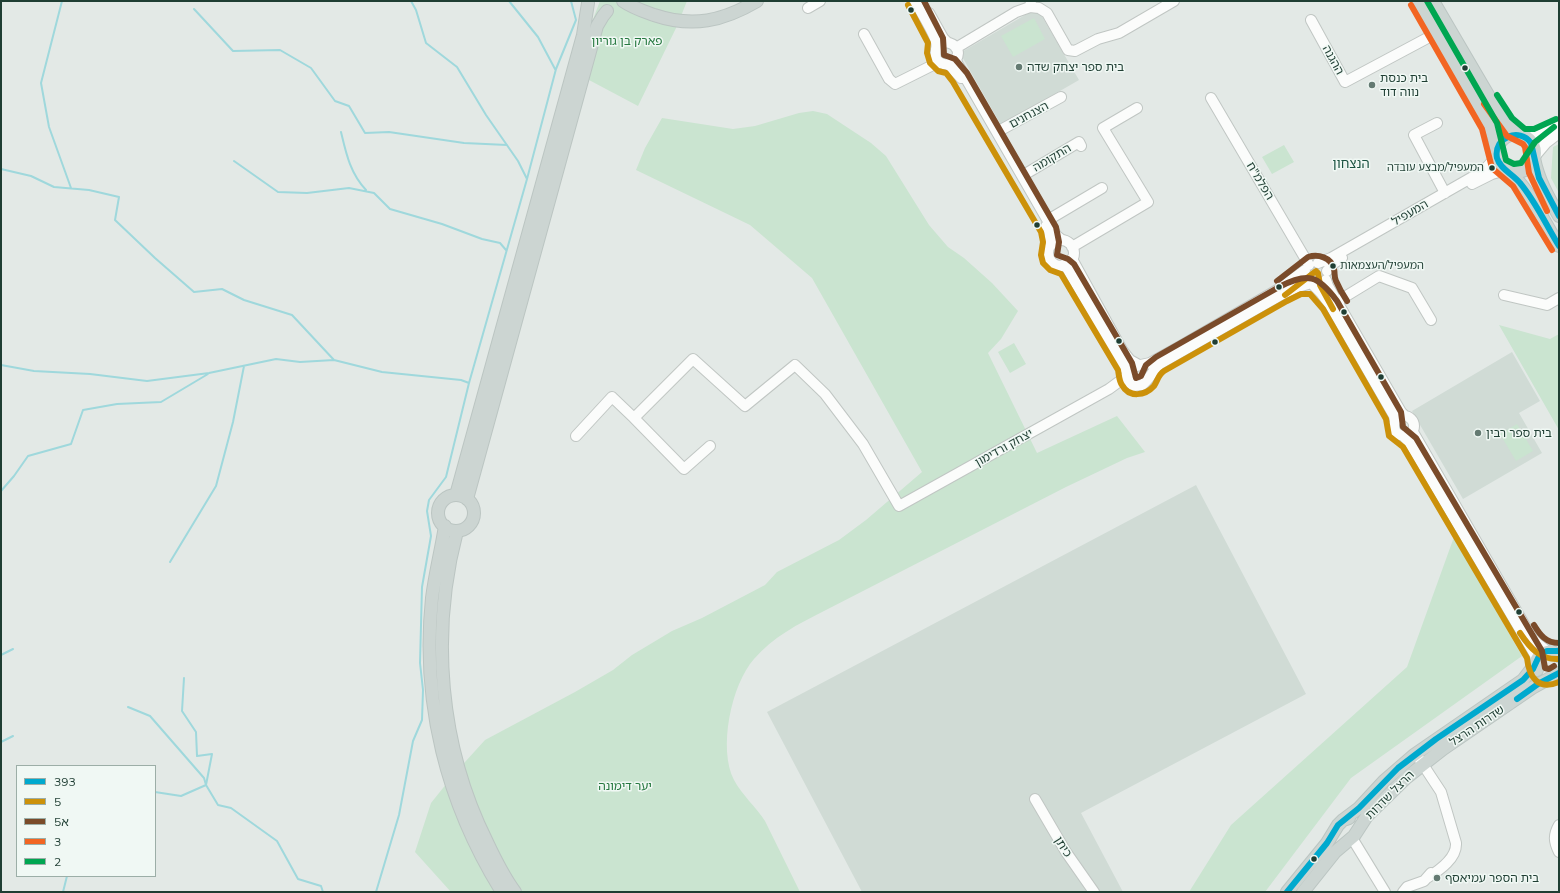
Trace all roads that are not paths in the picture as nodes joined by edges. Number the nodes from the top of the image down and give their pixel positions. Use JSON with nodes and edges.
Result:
{"nodes":[{"id":1,"x":623,"y":1,"type":"edge"},
{"id":2,"x":757,"y":1,"type":"edge"},
{"id":3,"x":820,"y":1,"type":"edge"},
{"id":4,"x":915,"y":1,"type":"edge"},
{"id":5,"x":922,"y":1,"type":"edge"},
{"id":6,"x":1174,"y":1,"type":"edge"},
{"id":7,"x":1418,"y":1,"type":"edge"},
{"id":8,"x":1433,"y":1,"type":"edge"},
{"id":9,"x":587,"y":2,"type":"edge"},
{"id":10,"x":1030,"y":4,"type":"edge"},
{"id":11,"x":611,"y":7,"type":"edge"},
{"id":12,"x":808,"y":8,"type":"dead end"},
{"id":13,"x":641,"y":10,"type":"junction"},
{"id":14,"x":1311,"y":20,"type":"dead end"},
{"id":15,"x":1448,"y":27,"type":"junction"},
{"id":16,"x":1436,"y":33,"type":"junction"},
{"id":17,"x":864,"y":34,"type":"dead end"},
{"id":18,"x":947,"y":42,"type":"junction"},
{"id":19,"x":936,"y":49,"type":"junction"},
{"id":20,"x":950,"y":58,"type":"junction"},
{"id":21,"x":1062,"y":97,"type":"dead end"},
{"id":22,"x":1211,"y":98,"type":"dead end"},
{"id":23,"x":1137,"y":108,"type":"dead end"},
{"id":24,"x":1437,"y":123,"type":"dead end"},
{"id":25,"x":1559,"y":126,"type":"edge"},
{"id":26,"x":997,"y":132,"type":"junction"},
{"id":27,"x":1559,"y":133,"type":"edge"},
{"id":28,"x":1523,"y":136,"type":"junction"},
{"id":29,"x":1081,"y":146,"type":"dead end"},
{"id":30,"x":1497,"y":154,"type":"junction"},
{"id":31,"x":1534,"y":157,"type":"junction"},
{"id":32,"x":1507,"y":170,"type":"junction"},
{"id":33,"x":1022,"y":176,"type":"junction"},
{"id":34,"x":1102,"y":188,"type":"dead end"},
{"id":35,"x":1445,"y":193,"type":"junction"},
{"id":36,"x":1559,"y":216,"type":"edge"},
{"id":37,"x":1048,"y":220,"type":"junction"},
{"id":38,"x":1062,"y":240,"type":"junction"},
{"id":39,"x":1051,"y":245,"type":"junction"},
{"id":40,"x":1559,"y":246,"type":"edge"},
{"id":41,"x":1072,"y":248,"type":"junction"},
{"id":42,"x":1072,"y":259,"type":"junction"},
{"id":43,"x":1063,"y":265,"type":"junction"},
{"id":44,"x":1311,"y":266,"type":"junction"},
{"id":45,"x":1326,"y":275,"type":"junction"},
{"id":46,"x":1311,"y":285,"type":"junction"},
{"id":47,"x":1504,"y":295,"type":"dead end"},
{"id":48,"x":1559,"y":298,"type":"edge"},
{"id":49,"x":1338,"y":301,"type":"junction"},
{"id":50,"x":1430,"y":320,"type":"dead end"},
{"id":51,"x":1140,"y":364,"type":"junction"},
{"id":52,"x":1151,"y":373,"type":"junction"},
{"id":53,"x":1128,"y":377,"type":"junction"},
{"id":54,"x":1405,"y":416,"type":"junction"},
{"id":55,"x":634,"y":418,"type":"junction"},
{"id":56,"x":1395,"y":422,"type":"junction"},
{"id":57,"x":1413,"y":432,"type":"junction"},
{"id":58,"x":576,"y":436,"type":"dead end"},
{"id":59,"x":1403,"y":436,"type":"junction"},
{"id":60,"x":710,"y":446,"type":"dead end"},
{"id":61,"x":461,"y":497,"type":"junction"},
{"id":62,"x":445,"y":526,"type":"junction"},
{"id":63,"x":457,"y":531,"type":"junction"},
{"id":64,"x":1555,"y":652,"type":"edge"},
{"id":65,"x":1536,"y":662,"type":"junction"},
{"id":66,"x":1555,"y":675,"type":"edge"},
{"id":67,"x":1416,"y":754,"type":"junction"},
{"id":68,"x":1423,"y":764,"type":"junction"},
{"id":69,"x":1036,"y":799,"type":"dead end"},
{"id":70,"x":1343,"y":820,"type":"junction"},
{"id":71,"x":1559,"y":825,"type":"edge"},
{"id":72,"x":1334,"y":832,"type":"junction"},
{"id":73,"x":1352,"y":836,"type":"junction"},
{"id":74,"x":1559,"y":852,"type":"edge"},
{"id":75,"x":1426,"y":879,"type":"junction"},
{"id":76,"x":502,"y":892,"type":"edge"},
{"id":77,"x":515,"y":892,"type":"edge"},
{"id":78,"x":1094,"y":892,"type":"edge"},
{"id":79,"x":1288,"y":892,"type":"edge"},
{"id":80,"x":1303,"y":892,"type":"edge"},
{"id":81,"x":1385,"y":892,"type":"edge"},
{"id":82,"x":1403,"y":892,"type":"edge"},
{"id":83,"x":1423,"y":892,"type":"edge"}],
"edges":[{"from":1,"to":13,"type":"main road"},
{"from":2,"to":13,"type":"main road"},
{"from":3,"to":12,"type":"street"},
{"from":4,"to":19,"type":"street"},
{"from":5,"to":18,"type":"street"},
{"from":6,"to":10,"type":"street"},
{"from":7,"to":16,"type":"main road"},
{"from":8,"to":15,"type":"main road"},
{"from":9,"to":11,"type":"main road"},
{"from":9,"to":61,"type":"main road"},
{"from":10,"to":20,"type":"street"},
{"from":11,"to":13,"type":"main road"},
{"from":11,"to":61,"type":"main road"},
{"from":14,"to":16,"type":"street","name":"ההגנה"},
{"from":15,"to":16,"type":"street","name":"ההגנה"},
{"from":15,"to":28,"type":"main road"},
{"from":16,"to":30,"type":"main road"},
{"from":17,"to":20,"type":"street"},
{"from":18,"to":19,"type":"street"},
{"from":18,"to":20,"type":"street"},
{"from":19,"to":20,"type":"street"},
{"from":20,"to":26,"type":"street"},
{"from":20,"to":39,"type":"street"},
{"from":21,"to":26,"type":"street","name":"הצנחנים"},
{"from":22,"to":44,"type":"street","name":"הפלמ\"ח"},
{"from":23,"to":41,"type":"street"},
{"from":24,"to":35,"type":"street"},
{"from":25,"to":28,"type":"street"},
{"from":26,"to":33,"type":"street"},
{"from":27,"to":31,"type":"street"},
{"from":28,"to":30,"type":"main road"},
{"from":28,"to":31,"type":"main road"},
{"from":29,"to":33,"type":"street","name":"התקומה"},
{"from":30,"to":32,"type":"main road"},
{"from":30,"to":35,"type":"street","name":"המעפיל"},
{"from":31,"to":32,"type":"main road"},
{"from":31,"to":36,"type":"main road"},
{"from":32,"to":40,"type":"main road"},
{"from":32,"to":45,"type":"street","name":"המעפיל"},
{"from":33,"to":37,"type":"street"},
{"from":34,"to":37,"type":"street"},
{"from":35,"to":44,"type":"street","name":"המעפיל"},
{"from":37,"to":38,"type":"street"},
{"from":38,"to":39,"type":"street"},
{"from":38,"to":41,"type":"street"},
{"from":39,"to":43,"type":"street"},
{"from":41,"to":42,"type":"street"},
{"from":42,"to":43,"type":"street"},
{"from":42,"to":51,"type":"street"},
{"from":43,"to":53,"type":"street"},
{"from":44,"to":45,"type":"street"},
{"from":44,"to":46,"type":"street"},
{"from":44,"to":51,"type":"street"},
{"from":45,"to":46,"type":"street"},
{"from":45,"to":49,"type":"street"},
{"from":46,"to":52,"type":"street"},
{"from":46,"to":56,"type":"street"},
{"from":47,"to":48,"type":"street"},
{"from":49,"to":50,"type":"street"},
{"from":49,"to":54,"type":"street"},
{"from":51,"to":52,"type":"street"},
{"from":51,"to":53,"type":"street"},
{"from":52,"to":53,"type":"street"},
{"from":53,"to":55,"type":"street","name":"יצחק ורדימון"},
{"from":54,"to":56,"type":"street"},
{"from":54,"to":57,"type":"street"},
{"from":55,"to":58,"type":"street"},
{"from":55,"to":60,"type":"street"},
{"from":56,"to":59,"type":"street"},
{"from":57,"to":59,"type":"street"},
{"from":57,"to":64,"type":"street"},
{"from":59,"to":65,"type":"street"},
{"from":61,"to":62,"type":"main road"},
{"from":61,"to":63,"type":"main road"},
{"from":62,"to":63,"type":"main road"},
{"from":62,"to":76,"type":"main road"},
{"from":63,"to":77,"type":"main road"},
{"from":64,"to":65,"type":"main road","name":"שדרות הרצל"},
{"from":65,"to":66,"type":"main road"},
{"from":65,"to":67,"type":"main road","name":"שדרות הרצל"},
{"from":66,"to":68,"type":"main road","name":"שדרות הרצל"},
{"from":67,"to":68,"type":"street"},
{"from":67,"to":70,"type":"main road","name":"שדרות הרצל"},
{"from":68,"to":73,"type":"main road","name":"הרצל שדרות"},
{"from":68,"to":75,"type":"street"},
{"from":69,"to":78,"type":"street","name":"כיתן"},
{"from":70,"to":72,"type":"main road"},
{"from":70,"to":73,"type":"main road"},
{"from":71,"to":74,"type":"street"},
{"from":72,"to":73,"type":"main road"},
{"from":72,"to":79,"type":"main road"},
{"from":73,"to":80,"type":"main road"},
{"from":73,"to":81,"type":"street"},
{"from":75,"to":82,"type":"street"},
{"from":75,"to":83,"type":"street"}]}
